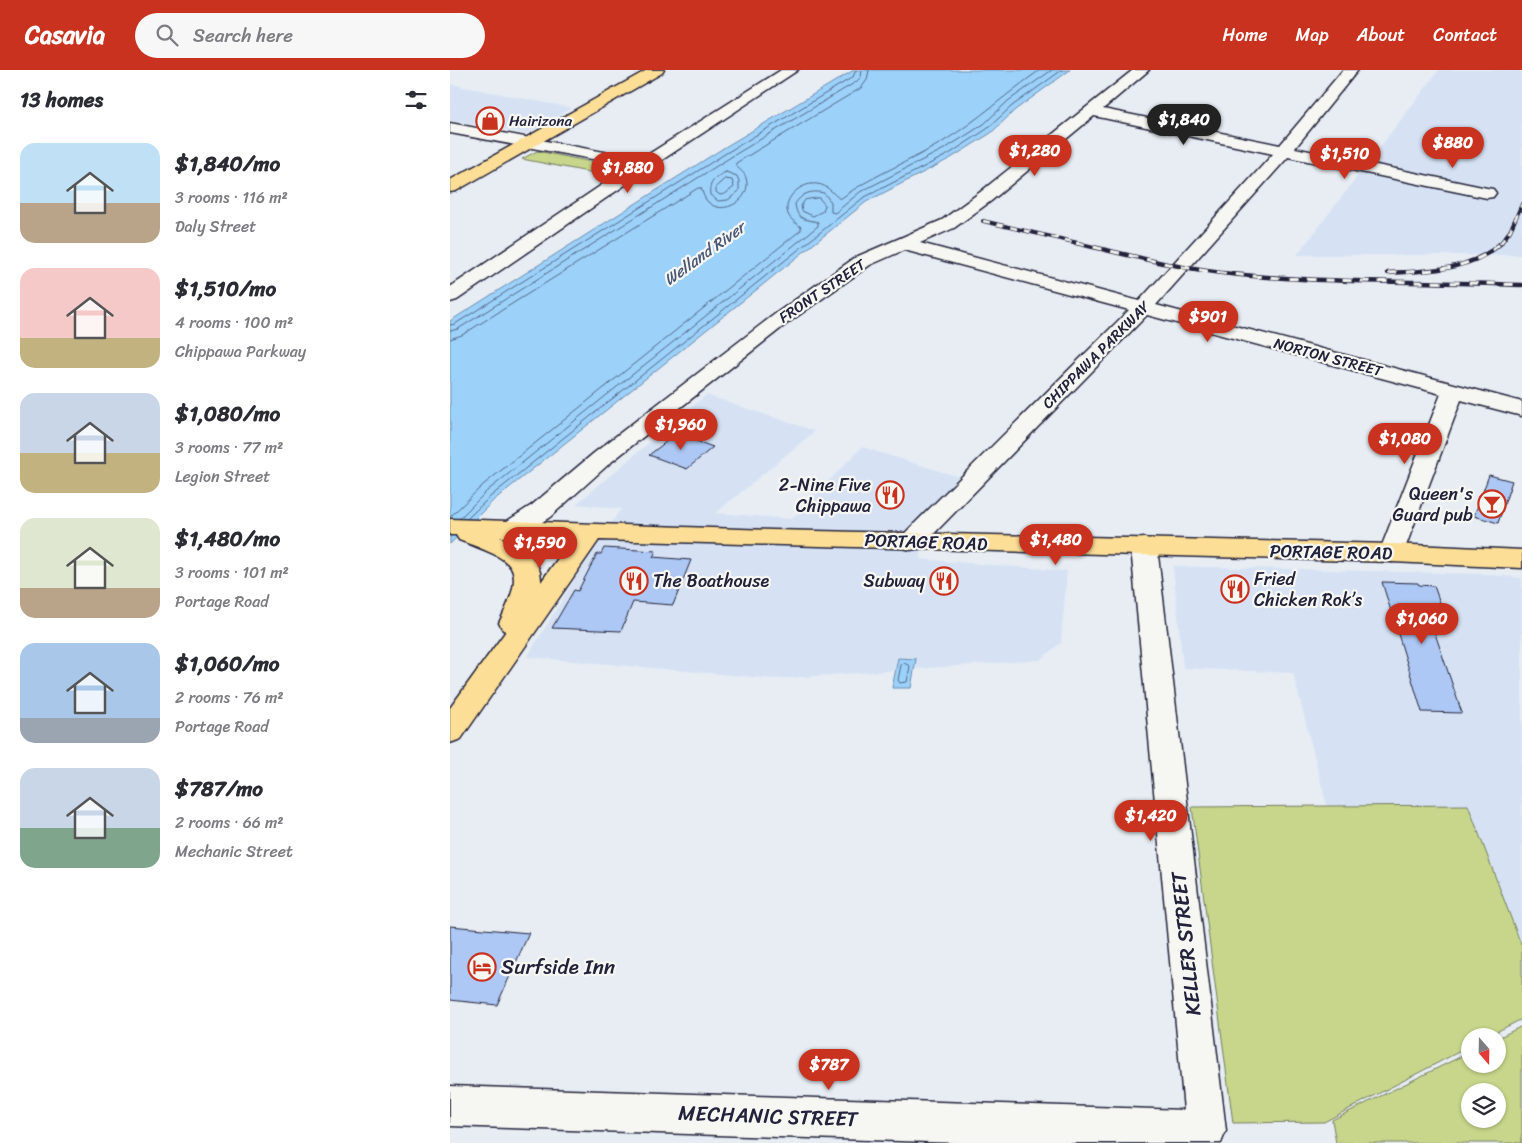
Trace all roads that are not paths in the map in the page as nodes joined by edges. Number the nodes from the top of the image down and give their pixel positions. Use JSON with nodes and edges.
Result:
{"nodes":[{"id":1,"x":658,"y":70,"type":"edge"},
{"id":2,"x":791,"y":70,"type":"edge"},
{"id":3,"x":1142,"y":70,"type":"edge"},
{"id":4,"x":1351,"y":70,"type":"edge"},
{"id":5,"x":1090,"y":111,"type":"junction"},
{"id":6,"x":450,"y":128,"type":"edge"},
{"id":7,"x":529,"y":142,"type":"junction"},
{"id":8,"x":1284,"y":152,"type":"junction"},
{"id":9,"x":644,"y":164,"type":"junction"},
{"id":10,"x":450,"y":187,"type":"edge"},
{"id":11,"x":1487,"y":193,"type":"dead end"},
{"id":12,"x":903,"y":244,"type":"junction"},
{"id":13,"x":450,"y":296,"type":"edge"},
{"id":14,"x":1144,"y":307,"type":"junction"},
{"id":15,"x":1453,"y":391,"type":"junction"},
{"id":16,"x":1522,"y":409,"type":"edge"},
{"id":17,"x":450,"y":527,"type":"edge"},
{"id":18,"x":592,"y":531,"type":"junction"},
{"id":19,"x":505,"y":537,"type":"junction"},
{"id":20,"x":911,"y":542,"type":"junction"},
{"id":21,"x":1144,"y":548,"type":"junction"},
{"id":22,"x":1392,"y":553,"type":"junction"},
{"id":23,"x":1522,"y":559,"type":"edge"},
{"id":24,"x":482,"y":686,"type":"junction"},
{"id":25,"x":450,"y":731,"type":"edge"},
{"id":26,"x":450,"y":1106,"type":"edge"},
{"id":27,"x":1206,"y":1131,"type":"joint"}],
"edges":[{"from":1,"to":7,"type":"main road"},
{"from":2,"to":9,"type":"street"},
{"from":3,"to":5,"type":"street","name":"FRONT STREET"},
{"from":4,"to":8,"type":"street","name":"CHIPPAWA PARKWAY"},
{"from":5,"to":8,"type":"street"},
{"from":5,"to":12,"type":"street","name":"FRONT STREET"},
{"from":6,"to":7,"type":"street"},
{"from":7,"to":9,"type":"street"},
{"from":7,"to":10,"type":"main road"},
{"from":8,"to":11,"type":"street"},
{"from":8,"to":14,"type":"street","name":"CHIPPAWA PARKWAY"},
{"from":9,"to":13,"type":"street"},
{"from":12,"to":14,"type":"street","name":"NORTON STREET"},
{"from":12,"to":19,"type":"street","name":"FRONT STREET"},
{"from":14,"to":15,"type":"street","name":"NORTON STREET"},
{"from":14,"to":20,"type":"street","name":"CHIPPAWA PARKWAY"},
{"from":15,"to":16,"type":"street","name":"NORTON STREET"},
{"from":15,"to":22,"type":"street"},
{"from":17,"to":19,"type":"main road"},
{"from":18,"to":19,"type":"main road","name":"PORTAGE ROAD"},
{"from":18,"to":20,"type":"main road","name":"PORTAGE ROAD"},
{"from":18,"to":24,"type":"main road"},
{"from":19,"to":24,"type":"main road"},
{"from":20,"to":21,"type":"main road","name":"PORTAGE ROAD"},
{"from":21,"to":22,"type":"main road","name":"PORTAGE ROAD"},
{"from":21,"to":27,"type":"street","name":"KELLER STREET"},
{"from":22,"to":23,"type":"main road","name":"PORTAGE ROAD"},
{"from":24,"to":25,"type":"main road"},
{"from":26,"to":27,"type":"street","name":"MECHANIC STREET"}]}
